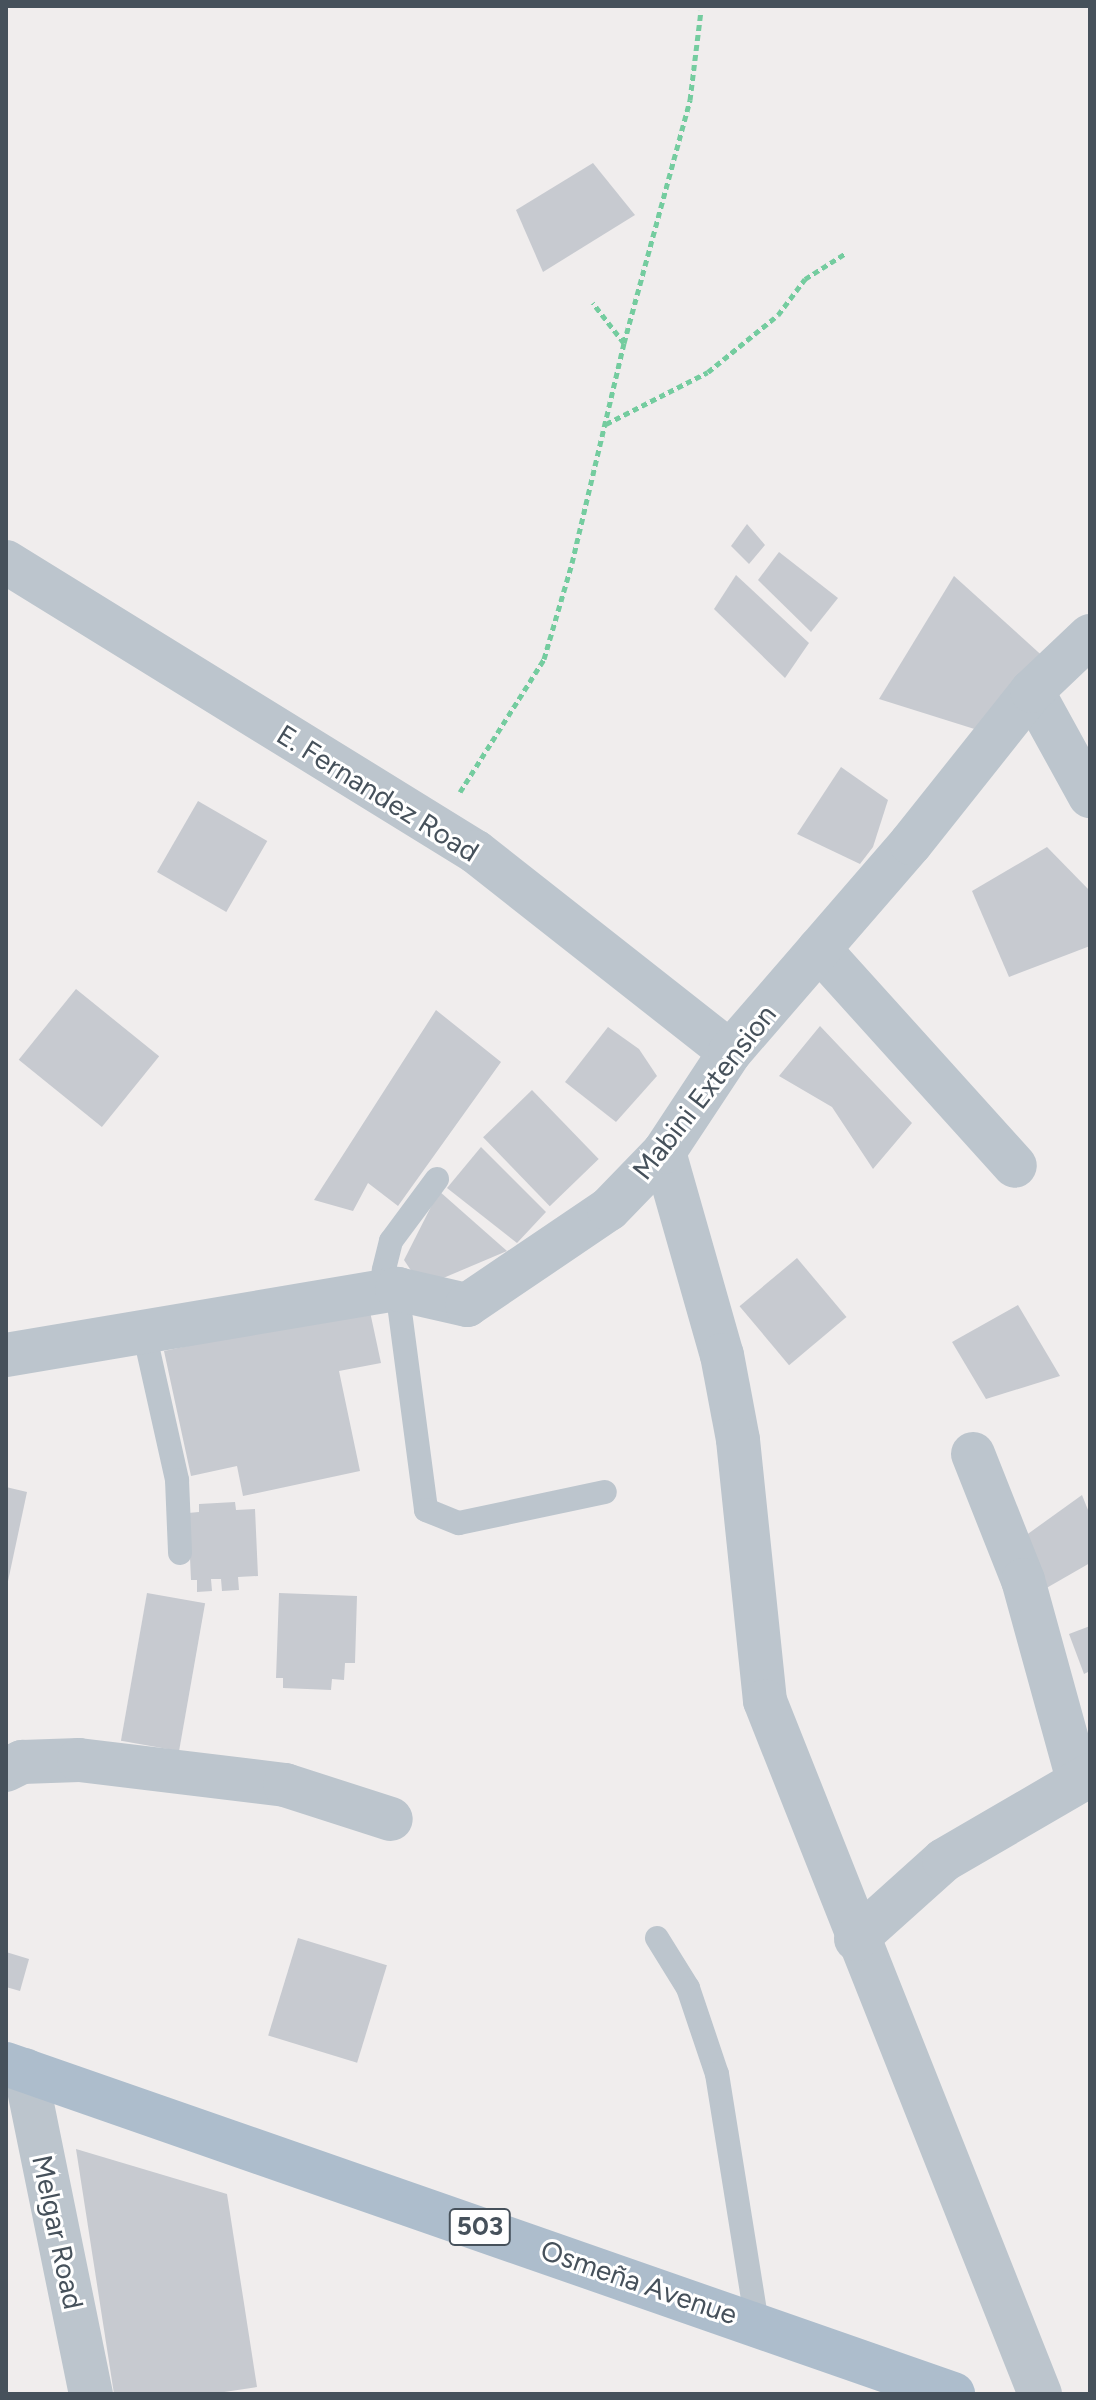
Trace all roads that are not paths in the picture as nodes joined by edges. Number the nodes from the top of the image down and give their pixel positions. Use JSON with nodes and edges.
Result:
{"nodes":[{"id":1,"x":6,"y":562,"type":"edge"},
{"id":2,"x":1090,"y":636,"type":"edge"},
{"id":3,"x":1032,"y":691,"type":"junction"},
{"id":4,"x":1090,"y":796,"type":"edge"},
{"id":5,"x":819,"y":949,"type":"junction"},
{"id":6,"x":730,"y":1052,"type":"junction"},
{"id":7,"x":664,"y":1152,"type":"junction"},
{"id":8,"x":1015,"y":1166,"type":"dead end"},
{"id":9,"x":437,"y":1179,"type":"dead end"},
{"id":10,"x":397,"y":1289,"type":"junction"},
{"id":11,"x":144,"y":1332,"type":"junction"},
{"id":12,"x":6,"y":1355,"type":"edge"},
{"id":13,"x":973,"y":1454,"type":"dead end"},
{"id":14,"x":605,"y":1492,"type":"dead end"},
{"id":15,"x":180,"y":1553,"type":"dead end"},
{"id":16,"x":6,"y":1770,"type":"edge"},
{"id":17,"x":1084,"y":1778,"type":"edge"},
{"id":18,"x":391,"y":1819,"type":"dead end"},
{"id":19,"x":657,"y":1938,"type":"dead end"},
{"id":20,"x":856,"y":1939,"type":"junction"},
{"id":21,"x":15,"y":2067,"type":"edge"},
{"id":22,"x":757,"y":2323,"type":"junction"},
{"id":23,"x":91,"y":2394,"type":"edge"},
{"id":24,"x":953,"y":2394,"type":"edge"},
{"id":25,"x":1040,"y":2394,"type":"edge"}],
"edges":[{"from":1,"to":6,"type":"street","name":"E. Fernandez Road"},
{"from":2,"to":3,"type":"street","name":"Mabini Extension"},
{"from":3,"to":4,"type":"street"},
{"from":3,"to":5,"type":"street","name":"Mabini Extension"},
{"from":5,"to":6,"type":"street","name":"Mabini Extension"},
{"from":5,"to":8,"type":"street"},
{"from":6,"to":7,"type":"street","name":"Mabini Extension"},
{"from":7,"to":10,"type":"street","name":"Mabini Extension"},
{"from":7,"to":20,"type":"street"},
{"from":9,"to":10,"type":"lane"},
{"from":10,"to":11,"type":"street","name":"Mabini Extension"},
{"from":10,"to":14,"type":"lane"},
{"from":11,"to":12,"type":"street","name":"Mabini Extension"},
{"from":11,"to":15,"type":"lane"},
{"from":13,"to":17,"type":"street"},
{"from":16,"to":18,"type":"street"},
{"from":17,"to":20,"type":"street"},
{"from":19,"to":22,"type":"lane"},
{"from":20,"to":25,"type":"street"},
{"from":21,"to":22,"type":"main road","name":"Osmeña Avenue","number":"503"},
{"from":21,"to":23,"type":"street","name":"Melgar Road"},
{"from":22,"to":24,"type":"main road","name":"Osmeña Avenue","number":"503"}]}
